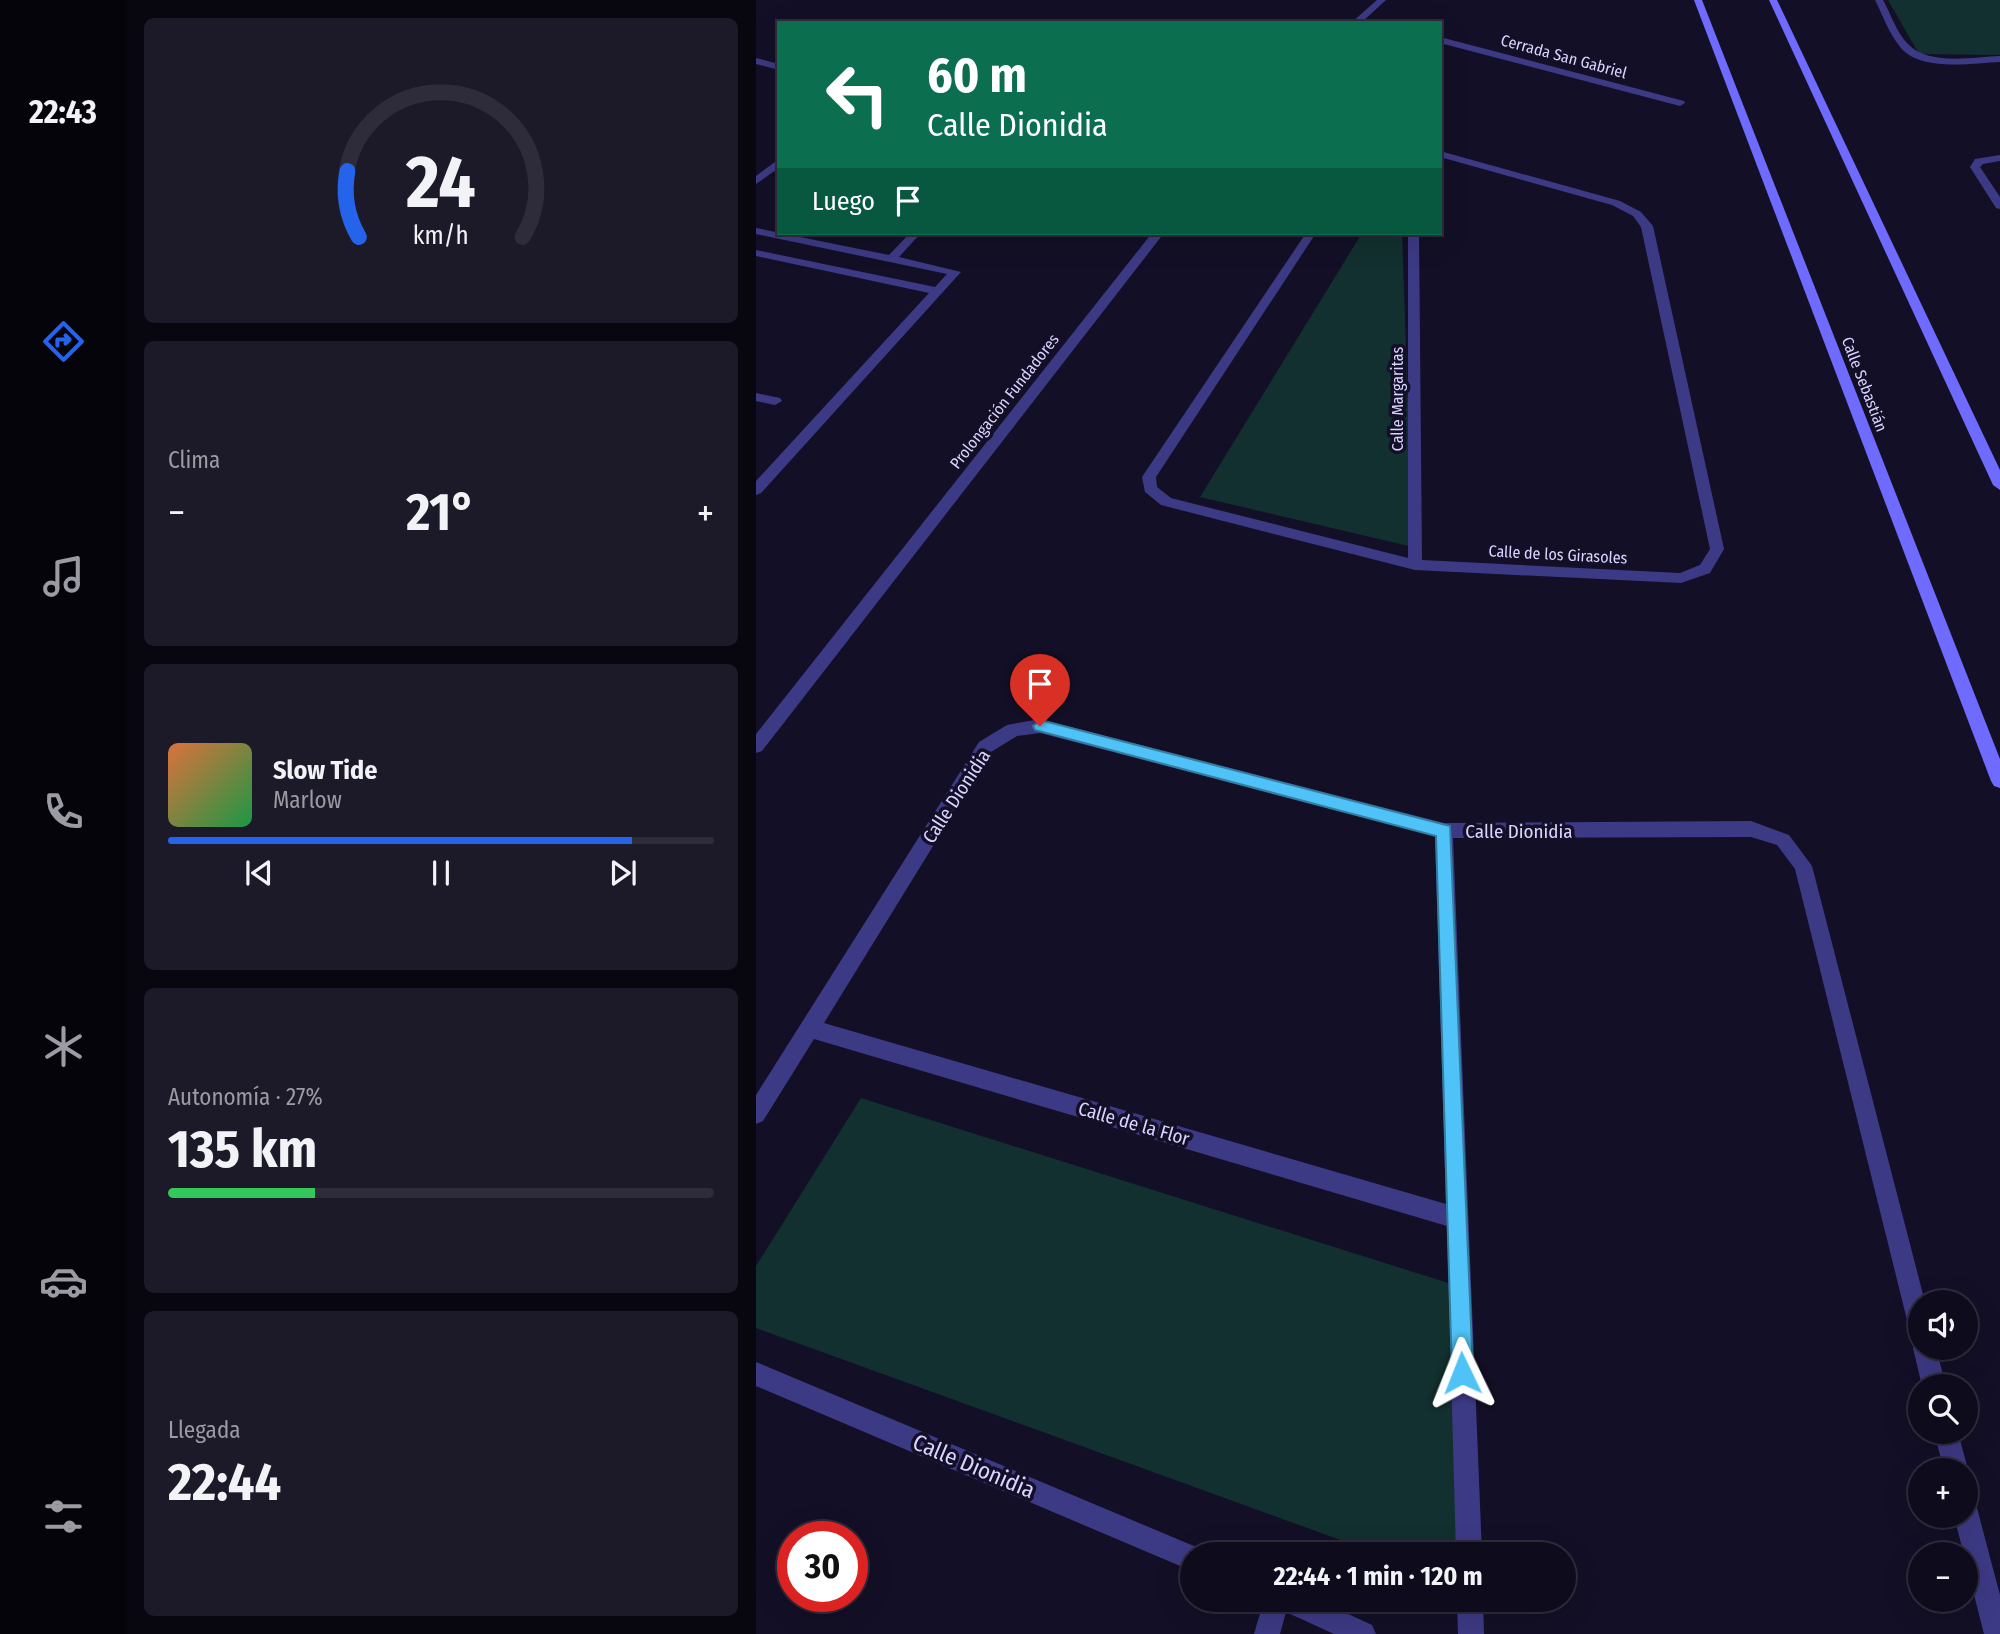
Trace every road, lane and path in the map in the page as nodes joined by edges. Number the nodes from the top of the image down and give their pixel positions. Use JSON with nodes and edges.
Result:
{"nodes":[{"id":1,"x":1382,"y":0,"type":"edge"},
{"id":2,"x":1698,"y":0,"type":"edge"},
{"id":3,"x":1773,"y":0,"type":"edge"},
{"id":4,"x":1879,"y":0,"type":"edge"},
{"id":5,"x":1357,"y":21,"type":"edge"},
{"id":6,"x":1442,"y":41,"type":"edge"},
{"id":7,"x":2000,"y":59,"type":"edge"},
{"id":8,"x":756,"y":61,"type":"edge"},
{"id":9,"x":777,"y":66,"type":"edge"},
{"id":10,"x":1681,"y":103,"type":"dead end"},
{"id":11,"x":1442,"y":155,"type":"edge"},
{"id":12,"x":2000,"y":158,"type":"edge"},
{"id":13,"x":777,"y":164,"type":"edge"},
{"id":14,"x":756,"y":181,"type":"edge"},
{"id":15,"x":2000,"y":206,"type":"edge"},
{"id":16,"x":756,"y":231,"type":"edge"},
{"id":17,"x":914,"y":235,"type":"edge"},
{"id":18,"x":1156,"y":235,"type":"edge"},
{"id":19,"x":1310,"y":235,"type":"edge"},
{"id":20,"x":1414,"y":235,"type":"edge"},
{"id":21,"x":756,"y":253,"type":"edge"},
{"id":22,"x":892,"y":258,"type":"junction"},
{"id":23,"x":938,"y":291,"type":"junction"},
{"id":24,"x":756,"y":397,"type":"edge"},
{"id":25,"x":775,"y":401,"type":"dead end"},
{"id":26,"x":2000,"y":485,"type":"edge"},
{"id":27,"x":756,"y":490,"type":"edge"},
{"id":28,"x":1415,"y":565,"type":"junction"},
{"id":29,"x":756,"y":746,"type":"edge"},
{"id":30,"x":2000,"y":781,"type":"edge"},
{"id":31,"x":1444,"y":831,"type":"junction"},
{"id":32,"x":810,"y":1028,"type":"junction"},
{"id":33,"x":756,"y":1114,"type":"edge"},
{"id":34,"x":1457,"y":1218,"type":"junction"},
{"id":35,"x":1910,"y":1290,"type":"edge"},
{"id":36,"x":756,"y":1374,"type":"edge"},
{"id":37,"x":1970,"y":1528,"type":"edge"},
{"id":38,"x":1469,"y":1542,"type":"edge"},
{"id":39,"x":1180,"y":1553,"type":"edge"},
{"id":40,"x":1273,"y":1612,"type":"edge"},
{"id":41,"x":1316,"y":1612,"type":"edge"},
{"id":42,"x":1470,"y":1612,"type":"edge"},
{"id":43,"x":1267,"y":1634,"type":"edge"},
{"id":44,"x":1363,"y":1634,"type":"edge"},
{"id":45,"x":1471,"y":1634,"type":"edge"},
{"id":46,"x":1997,"y":1634,"type":"edge"}],
"edges":[{"from":1,"to":5,"type":"street"},
{"from":2,"to":30,"type":"main road","name":"Calle Sebastián"},
{"from":3,"to":26,"type":"main road"},
{"from":4,"to":7,"type":"street"},
{"from":6,"to":10,"type":"street","name":"Cerrada San Gabriel"},
{"from":8,"to":9,"type":"street"},
{"from":11,"to":28,"type":"street","name":"Calle de los Girasoles"},
{"from":12,"to":15,"type":"street"},
{"from":13,"to":14,"type":"street"},
{"from":16,"to":22,"type":"street"},
{"from":17,"to":22,"type":"street"},
{"from":18,"to":29,"type":"street","name":"Prolongación Fundadores"},
{"from":19,"to":28,"type":"street","name":"Calle de los Girasoles"},
{"from":20,"to":28,"type":"street","name":"Calle Margaritas"},
{"from":21,"to":23,"type":"street"},
{"from":22,"to":23,"type":"street"},
{"from":23,"to":27,"type":"street"},
{"from":24,"to":25,"type":"street"},
{"from":31,"to":32,"type":"street","name":"Calle Dionidia"},
{"from":31,"to":34,"type":"street"},
{"from":31,"to":35,"type":"street","name":"Calle Dionidia"},
{"from":32,"to":33,"type":"street","name":"Calle Dionidia"},
{"from":32,"to":34,"type":"street","name":"Calle de la Flor"},
{"from":34,"to":38,"type":"street"},
{"from":36,"to":39,"type":"street","name":"Calle Dionidia"},
{"from":37,"to":46,"type":"street"},
{"from":40,"to":43,"type":"street"},
{"from":41,"to":44,"type":"street"},
{"from":42,"to":45,"type":"street"}]}
